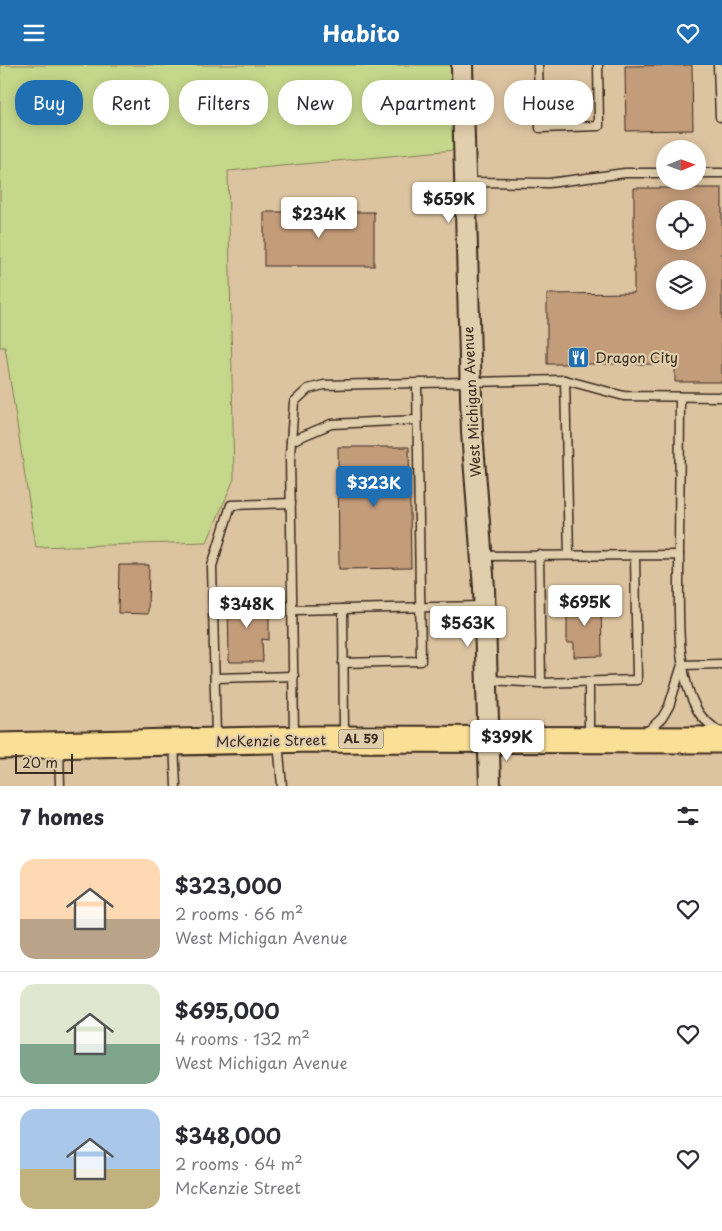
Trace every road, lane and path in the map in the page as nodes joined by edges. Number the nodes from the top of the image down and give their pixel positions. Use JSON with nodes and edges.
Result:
{"nodes":[{"id":1,"x":462,"y":65,"type":"edge"},
{"id":2,"x":538,"y":65,"type":"edge"},
{"id":3,"x":598,"y":65,"type":"edge"},
{"id":4,"x":718,"y":65,"type":"edge"},
{"id":5,"x":720,"y":117,"type":"dead end"},
{"id":6,"x":656,"y":173,"type":"edge"},
{"id":7,"x":706,"y":173,"type":"edge"},
{"id":8,"x":722,"y":173,"type":"edge"},
{"id":9,"x":465,"y":182,"type":"junction"},
{"id":10,"x":565,"y":380,"type":"junction"},
{"id":11,"x":470,"y":383,"type":"junction"},
{"id":12,"x":417,"y":384,"type":"junction"},
{"id":13,"x":680,"y":397,"type":"junction"},
{"id":14,"x":722,"y":397,"type":"edge"},
{"id":15,"x":417,"y":420,"type":"junction"},
{"id":16,"x":291,"y":441,"type":"junction"},
{"id":17,"x":291,"y":503,"type":"junction"},
{"id":18,"x":539,"y":555,"type":"junction"},
{"id":19,"x":569,"y":555,"type":"junction"},
{"id":20,"x":679,"y":555,"type":"junction"},
{"id":21,"x":481,"y":556,"type":"junction"},
{"id":22,"x":635,"y":556,"type":"junction"},
{"id":23,"x":484,"y":606,"type":"junction"},
{"id":24,"x":420,"y":607,"type":"junction"},
{"id":25,"x":343,"y":609,"type":"junction"},
{"id":26,"x":293,"y":610,"type":"junction"},
{"id":27,"x":343,"y":663,"type":"junction"},
{"id":28,"x":722,"y":664,"type":"edge"},
{"id":29,"x":682,"y":665,"type":"junction"},
{"id":30,"x":294,"y":676,"type":"junction"},
{"id":31,"x":215,"y":678,"type":"junction"},
{"id":32,"x":487,"y":680,"type":"junction"},
{"id":33,"x":589,"y":682,"type":"junction"},
{"id":34,"x":541,"y":683,"type":"junction"},
{"id":35,"x":722,"y":734,"type":"edge"},
{"id":36,"x":344,"y":739,"type":"junction"},
{"id":37,"x":489,"y":739,"type":"junction"},
{"id":38,"x":286,"y":740,"type":"junction"},
{"id":39,"x":589,"y":740,"type":"junction"},
{"id":40,"x":638,"y":740,"type":"junction"},
{"id":41,"x":722,"y":740,"type":"edge"},
{"id":42,"x":174,"y":742,"type":"junction"},
{"id":43,"x":216,"y":742,"type":"junction"},
{"id":44,"x":59,"y":744,"type":"junction"},
{"id":45,"x":0,"y":745,"type":"edge"},
{"id":46,"x":60,"y":786,"type":"edge"},
{"id":47,"x":176,"y":786,"type":"edge"},
{"id":48,"x":282,"y":786,"type":"edge"},
{"id":49,"x":490,"y":786,"type":"edge"}],
"edges":[{"from":1,"to":9,"type":"street","name":"West Michigan Avenue"},
{"from":2,"to":3,"type":"lane"},
{"from":4,"to":5,"type":"lane"},
{"from":6,"to":9,"type":"lane"},
{"from":7,"to":8,"type":"lane"},
{"from":9,"to":11,"type":"street","name":"West Michigan Avenue"},
{"from":10,"to":11,"type":"lane"},
{"from":10,"to":13,"type":"lane"},
{"from":10,"to":19,"type":"lane"},
{"from":11,"to":12,"type":"lane"},
{"from":11,"to":21,"type":"street","name":"West Michigan Avenue"},
{"from":12,"to":15,"type":"lane"},
{"from":12,"to":16,"type":"lane"},
{"from":13,"to":14,"type":"lane"},
{"from":13,"to":20,"type":"lane"},
{"from":15,"to":16,"type":"lane"},
{"from":15,"to":24,"type":"lane"},
{"from":16,"to":17,"type":"lane"},
{"from":17,"to":26,"type":"lane"},
{"from":17,"to":31,"type":"lane"},
{"from":18,"to":19,"type":"lane"},
{"from":18,"to":21,"type":"lane"},
{"from":18,"to":34,"type":"lane"},
{"from":19,"to":22,"type":"lane"},
{"from":20,"to":22,"type":"lane"},
{"from":20,"to":29,"type":"lane"},
{"from":21,"to":23,"type":"street","name":"West Michigan Avenue"},
{"from":22,"to":33,"type":"lane"},
{"from":23,"to":24,"type":"lane"},
{"from":23,"to":32,"type":"street","name":"West Michigan Avenue"},
{"from":24,"to":25,"type":"lane"},
{"from":24,"to":27,"type":"lane"},
{"from":25,"to":26,"type":"lane"},
{"from":25,"to":27,"type":"lane"},
{"from":26,"to":30,"type":"lane"},
{"from":27,"to":36,"type":"lane"},
{"from":28,"to":29,"type":"lane"},
{"from":29,"to":35,"type":"lane"},
{"from":29,"to":40,"type":"lane"},
{"from":30,"to":31,"type":"lane"},
{"from":30,"to":38,"type":"lane"},
{"from":31,"to":43,"type":"lane"},
{"from":32,"to":34,"type":"lane"},
{"from":32,"to":37,"type":"street","name":"West Michigan Avenue"},
{"from":33,"to":34,"type":"lane"},
{"from":33,"to":39,"type":"lane"},
{"from":36,"to":37,"type":"main road","name":"McKenzie Street","number":"AL 59"},
{"from":36,"to":38,"type":"main road","name":"McKenzie Street","number":"AL 59"},
{"from":37,"to":39,"type":"main road","name":"McKenzie Street","number":"AL 59"},
{"from":37,"to":49,"type":"street","name":"West Michigan Avenue"},
{"from":38,"to":43,"type":"main road","name":"McKenzie Street","number":"AL 59"},
{"from":38,"to":48,"type":"lane"},
{"from":39,"to":40,"type":"main road","name":"McKenzie Street","number":"AL 59"},
{"from":40,"to":41,"type":"main road","name":"McKenzie Street","number":"AL 59"},
{"from":42,"to":43,"type":"main road","name":"McKenzie Street","number":"AL 59"},
{"from":42,"to":44,"type":"main road","name":"McKenzie Street","number":"AL 59"},
{"from":42,"to":47,"type":"lane"},
{"from":44,"to":45,"type":"main road","name":"McKenzie Street","number":"AL 59"},
{"from":44,"to":46,"type":"lane"}]}
